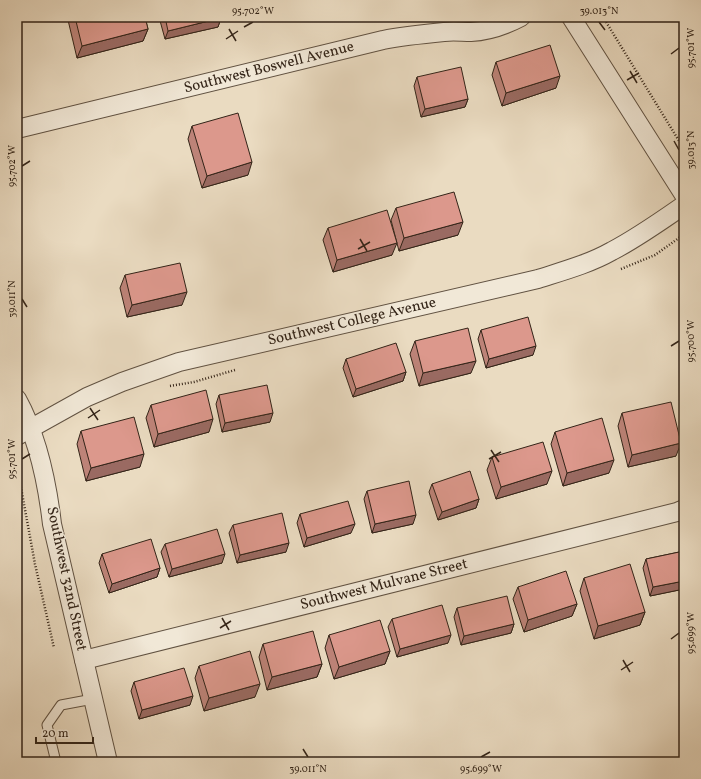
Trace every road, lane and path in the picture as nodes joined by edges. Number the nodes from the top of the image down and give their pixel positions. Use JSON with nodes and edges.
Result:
{"nodes":[{"id":1,"x":521,"y":17,"type":"edge"},
{"id":2,"x":571,"y":17,"type":"edge"},
{"id":3,"x":603,"y":17,"type":"edge"},
{"id":4,"x":17,"y":129,"type":"edge"},
{"id":5,"x":684,"y":149,"type":"edge"},
{"id":6,"x":684,"y":195,"type":"edge"},
{"id":7,"x":684,"y":205,"type":"edge"},
{"id":8,"x":17,"y":399,"type":"edge"},
{"id":9,"x":24,"y":432,"type":"edge"},
{"id":10,"x":17,"y":466,"type":"edge"},
{"id":11,"x":684,"y":509,"type":"edge"},
{"id":12,"x":54,"y":648,"type":"dead end"},
{"id":13,"x":84,"y":660,"type":"junction"},
{"id":14,"x":93,"y":699,"type":"junction"},
{"id":15,"x":56,"y":762,"type":"edge"},
{"id":16,"x":108,"y":762,"type":"edge"}],
"edges":[{"from":1,"to":4,"type":"street","name":"Southwest Boswell Avenue"},
{"from":2,"to":6,"type":"street"},
{"from":3,"to":5,"type":"path"},
{"from":7,"to":9,"type":"street","name":"Southwest College Avenue"},
{"from":8,"to":9,"type":"street","name":"Southwest 32nd Street"},
{"from":9,"to":13,"type":"street","name":"Southwest 32nd Street"},
{"from":10,"to":12,"type":"path"},
{"from":11,"to":13,"type":"street","name":"Southwest Mulvane Street"},
{"from":13,"to":14,"type":"street","name":"Southwest 32nd Street"},
{"from":14,"to":15,"type":"lane"},
{"from":14,"to":16,"type":"street","name":"Southwest 32nd Street"}]}
